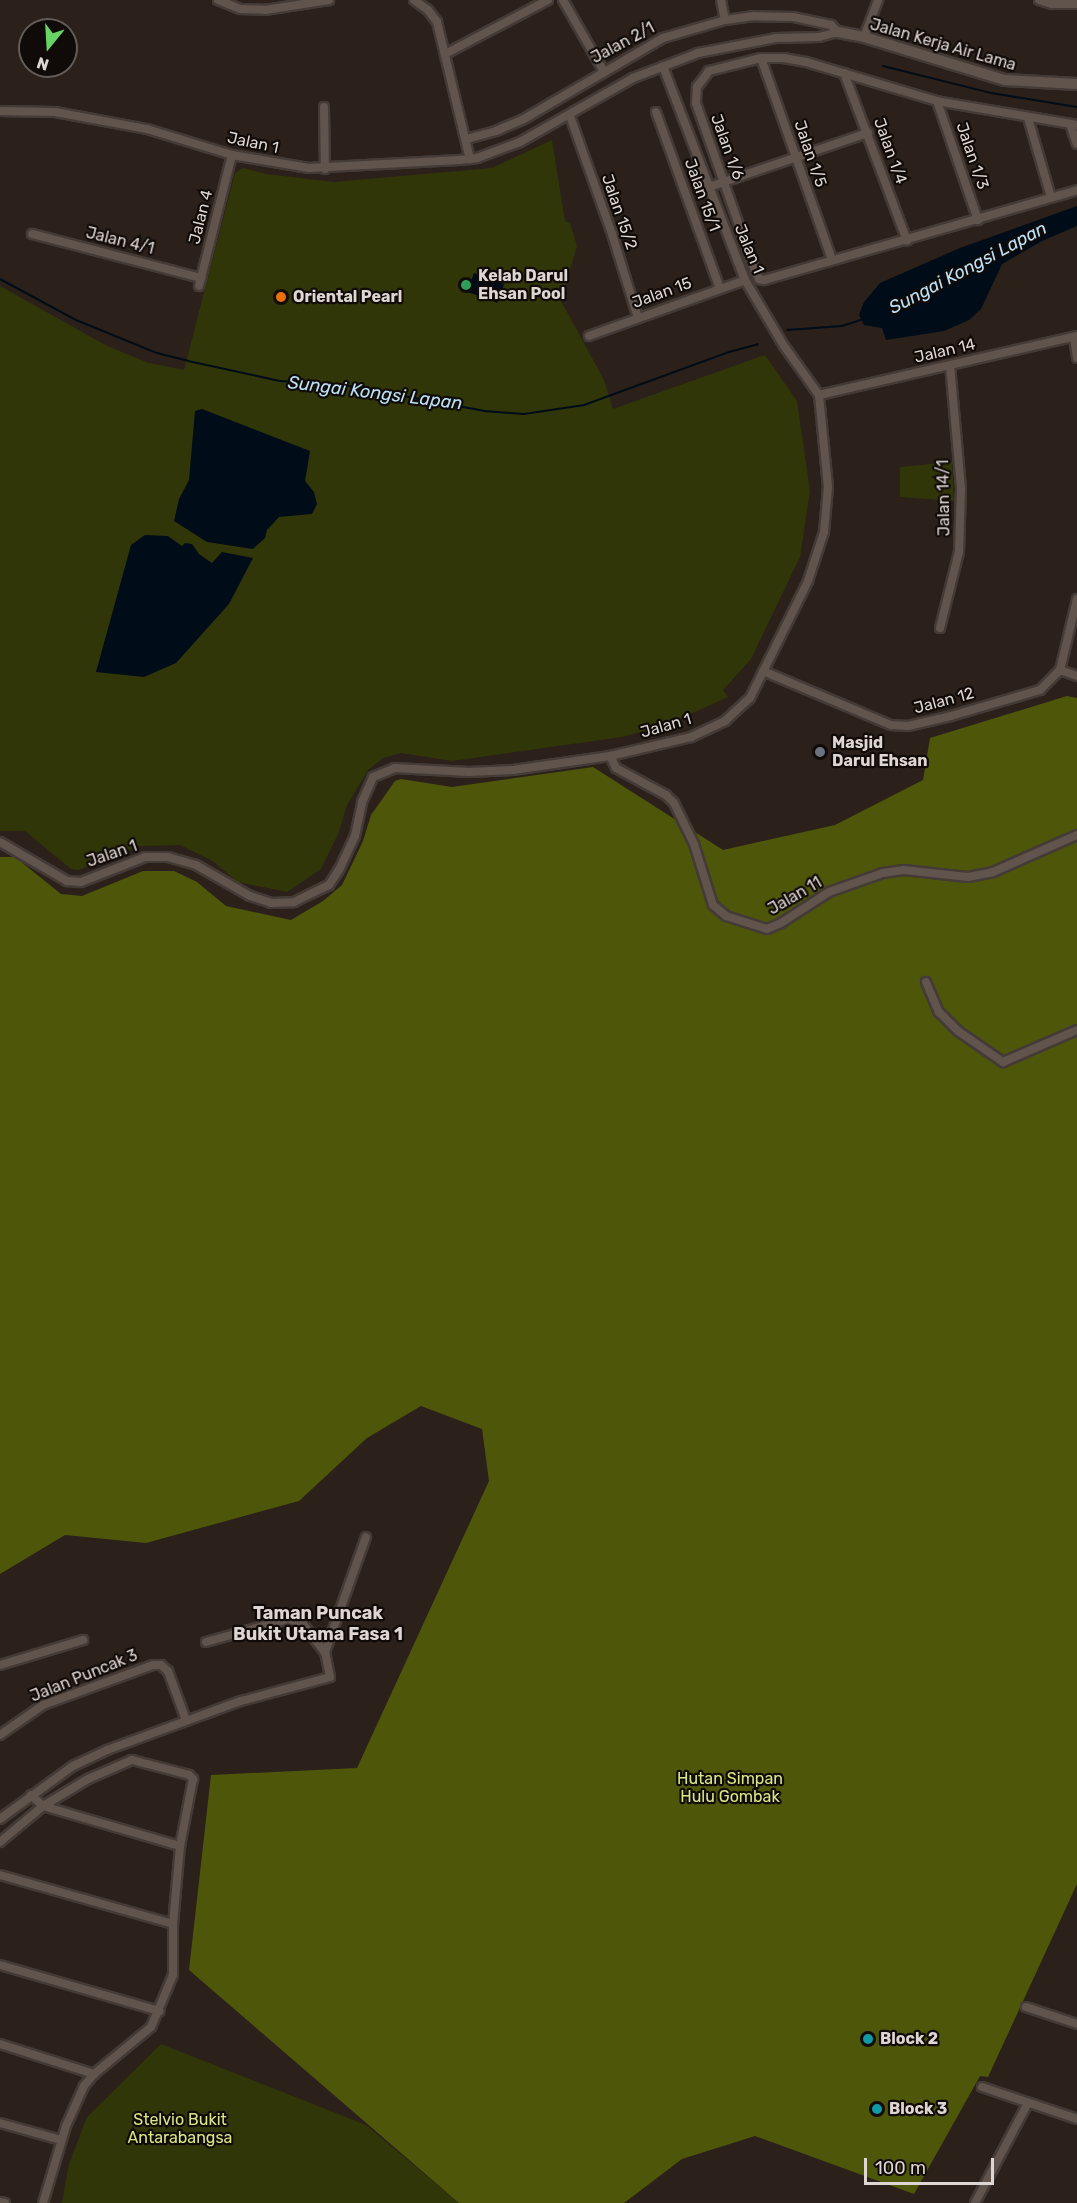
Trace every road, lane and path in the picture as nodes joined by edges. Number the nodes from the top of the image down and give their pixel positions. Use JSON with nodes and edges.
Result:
{"nodes":[{"id":1,"x":218,"y":0,"type":"edge"},
{"id":2,"x":329,"y":0,"type":"edge"},
{"id":3,"x":414,"y":0,"type":"edge"},
{"id":4,"x":548,"y":0,"type":"edge"},
{"id":5,"x":563,"y":0,"type":"edge"},
{"id":6,"x":721,"y":0,"type":"edge"},
{"id":7,"x":878,"y":0,"type":"edge"},
{"id":8,"x":1039,"y":0,"type":"edge"},
{"id":9,"x":1077,"y":4,"type":"edge"},
{"id":10,"x":725,"y":20,"type":"junction"},
{"id":11,"x":838,"y":32,"type":"junction"},
{"id":12,"x":864,"y":37,"type":"junction"},
{"id":13,"x":447,"y":53,"type":"junction"},
{"id":14,"x":761,"y":58,"type":"junction"},
{"id":15,"x":663,"y":66,"type":"junction"},
{"id":16,"x":603,"y":70,"type":"junction"},
{"id":17,"x":844,"y":73,"type":"junction"},
{"id":18,"x":1077,"y":84,"type":"edge"},
{"id":19,"x":937,"y":101,"type":"junction"},
{"id":20,"x":324,"y":107,"type":"dead end"},
{"id":21,"x":0,"y":111,"type":"edge"},
{"id":22,"x":656,"y":112,"type":"dead end"},
{"id":23,"x":570,"y":116,"type":"junction"},
{"id":24,"x":1028,"y":118,"type":"junction"},
{"id":25,"x":1074,"y":124,"type":"edge"},
{"id":26,"x":868,"y":133,"type":"junction"},
{"id":27,"x":467,"y":139,"type":"junction"},
{"id":28,"x":1077,"y":144,"type":"edge"},
{"id":29,"x":232,"y":155,"type":"junction"},
{"id":30,"x":795,"y":157,"type":"junction"},
{"id":31,"x":470,"y":159,"type":"junction"},
{"id":32,"x":325,"y":169,"type":"junction"},
{"id":33,"x":724,"y":182,"type":"junction"},
{"id":34,"x":709,"y":188,"type":"junction"},
{"id":35,"x":1077,"y":190,"type":"edge"},
{"id":36,"x":1051,"y":197,"type":"junction"},
{"id":37,"x":978,"y":220,"type":"junction"},
{"id":38,"x":32,"y":234,"type":"dead end"},
{"id":39,"x":908,"y":241,"type":"junction"},
{"id":40,"x":832,"y":260,"type":"junction"},
{"id":41,"x":745,"y":280,"type":"junction"},
{"id":42,"x":200,"y":282,"type":"joint"},
{"id":43,"x":720,"y":288,"type":"junction"},
{"id":44,"x":638,"y":318,"type":"junction"},
{"id":45,"x":589,"y":336,"type":"dead end"},
{"id":46,"x":1076,"y":337,"type":"edge"},
{"id":47,"x":1077,"y":358,"type":"edge"},
{"id":48,"x":950,"y":365,"type":"junction"},
{"id":49,"x":819,"y":395,"type":"junction"},
{"id":50,"x":1077,"y":599,"type":"edge"},
{"id":51,"x":940,"y":628,"type":"dead end"},
{"id":52,"x":1060,"y":670,"type":"junction"},
{"id":53,"x":763,"y":671,"type":"junction"},
{"id":54,"x":1077,"y":676,"type":"edge"},
{"id":55,"x":609,"y":756,"type":"junction"},
{"id":56,"x":1077,"y":835,"type":"edge"},
{"id":57,"x":0,"y":842,"type":"edge"},
{"id":58,"x":926,"y":982,"type":"dead end"},
{"id":59,"x":1077,"y":1030,"type":"edge"},
{"id":60,"x":366,"y":1537,"type":"dead end"},
{"id":61,"x":83,"y":1640,"type":"dead end"},
{"id":62,"x":206,"y":1642,"type":"dead end"},
{"id":63,"x":326,"y":1652,"type":"junction"},
{"id":64,"x":0,"y":1665,"type":"edge"},
{"id":65,"x":186,"y":1720,"type":"junction"},
{"id":66,"x":0,"y":1735,"type":"edge"},
{"id":67,"x":31,"y":1795,"type":"junction"},
{"id":68,"x":43,"y":1806,"type":"junction"},
{"id":69,"x":0,"y":1819,"type":"edge"},
{"id":70,"x":0,"y":1842,"type":"edge"},
{"id":71,"x":180,"y":1846,"type":"junction"},
{"id":72,"x":0,"y":1875,"type":"edge"},
{"id":73,"x":173,"y":1924,"type":"junction"},
{"id":74,"x":0,"y":1965,"type":"edge"},
{"id":75,"x":1026,"y":2007,"type":"dead end"},
{"id":76,"x":159,"y":2011,"type":"junction"},
{"id":77,"x":1077,"y":2024,"type":"edge"},
{"id":78,"x":0,"y":2044,"type":"edge"},
{"id":79,"x":94,"y":2074,"type":"junction"},
{"id":80,"x":982,"y":2087,"type":"dead end"},
{"id":81,"x":1028,"y":2103,"type":"junction"},
{"id":82,"x":1077,"y":2119,"type":"edge"},
{"id":83,"x":0,"y":2123,"type":"edge"},
{"id":84,"x":61,"y":2140,"type":"junction"},
{"id":85,"x":0,"y":2202,"type":"edge"},
{"id":86,"x":5,"y":2203,"type":"edge"},
{"id":87,"x":43,"y":2203,"type":"edge"},
{"id":88,"x":975,"y":2203,"type":"edge"}],
"edges":[{"from":1,"to":2,"type":"street"},
{"from":3,"to":13,"type":"street"},
{"from":4,"to":13,"type":"street"},
{"from":5,"to":16,"type":"street"},
{"from":6,"to":10,"type":"street"},
{"from":7,"to":12,"type":"street"},
{"from":8,"to":9,"type":"street"},
{"from":10,"to":11,"type":"street","name":"Jalan 2/1"},
{"from":10,"to":16,"type":"street","name":"Jalan 2/1"},
{"from":11,"to":12,"type":"street","name":"Jalan Kerja Air Lama"},
{"from":11,"to":15,"type":"street","name":"Jalan 1"},
{"from":12,"to":18,"type":"street","name":"Jalan Kerja Air Lama"},
{"from":13,"to":27,"type":"street"},
{"from":14,"to":17,"type":"street","name":"Jalan 1/6"},
{"from":14,"to":30,"type":"street","name":"Jalan 1/5"},
{"from":14,"to":33,"type":"street","name":"Jalan 1/6"},
{"from":15,"to":23,"type":"street","name":"Jalan 1"},
{"from":15,"to":34,"type":"street","name":"Jalan 1"},
{"from":16,"to":27,"type":"street","name":"Jalan 2/1"},
{"from":17,"to":19,"type":"street","name":"Jalan 1/6"},
{"from":17,"to":26,"type":"street","name":"Jalan 1/4"},
{"from":19,"to":24,"type":"street","name":"Jalan 1/6"},
{"from":19,"to":37,"type":"street","name":"Jalan 1/3"},
{"from":20,"to":32,"type":"street"},
{"from":21,"to":29,"type":"street","name":"Jalan 1"},
{"from":22,"to":43,"type":"street","name":"Jalan 15/1"},
{"from":23,"to":31,"type":"street","name":"Jalan 1"},
{"from":23,"to":44,"type":"street","name":"Jalan 15/2"},
{"from":24,"to":25,"type":"street","name":"Jalan 1/6"},
{"from":24,"to":36,"type":"street"},
{"from":25,"to":28,"type":"street"},
{"from":26,"to":30,"type":"street"},
{"from":26,"to":39,"type":"street","name":"Jalan 1/4"},
{"from":27,"to":31,"type":"street"},
{"from":29,"to":32,"type":"street","name":"Jalan 1"},
{"from":29,"to":42,"type":"street","name":"Jalan 4"},
{"from":30,"to":33,"type":"street"},
{"from":30,"to":40,"type":"street","name":"Jalan 1/5"},
{"from":31,"to":32,"type":"street","name":"Jalan 1"},
{"from":33,"to":34,"type":"street"},
{"from":33,"to":40,"type":"street","name":"Jalan 1/6"},
{"from":34,"to":41,"type":"street","name":"Jalan 1"},
{"from":35,"to":36,"type":"street","name":"Jalan 1/6"},
{"from":36,"to":37,"type":"street","name":"Jalan 1/6"},
{"from":37,"to":39,"type":"street","name":"Jalan 1/6"},
{"from":38,"to":42,"type":"street","name":"Jalan 4/1"},
{"from":39,"to":40,"type":"street","name":"Jalan 1/6"},
{"from":41,"to":43,"type":"street","name":"Jalan 15"},
{"from":41,"to":49,"type":"street","name":"Jalan 1"},
{"from":43,"to":44,"type":"street","name":"Jalan 15"},
{"from":44,"to":45,"type":"street","name":"Jalan 15"},
{"from":46,"to":47,"type":"street"},
{"from":46,"to":48,"type":"street","name":"Jalan 14"},
{"from":48,"to":49,"type":"street","name":"Jalan 14"},
{"from":48,"to":51,"type":"street","name":"Jalan 14/1"},
{"from":49,"to":53,"type":"street","name":"Jalan 1"},
{"from":50,"to":52,"type":"street"},
{"from":52,"to":53,"type":"street","name":"Jalan 12"},
{"from":52,"to":54,"type":"street"},
{"from":53,"to":55,"type":"street","name":"Jalan 1"},
{"from":55,"to":56,"type":"street","name":"Jalan 11"},
{"from":55,"to":57,"type":"street","name":"Jalan 1"},
{"from":58,"to":59,"type":"street"},
{"from":60,"to":63,"type":"street"},
{"from":61,"to":64,"type":"street"},
{"from":62,"to":63,"type":"street"},
{"from":63,"to":65,"type":"street"},
{"from":65,"to":66,"type":"street","name":"Jalan Puncak 3"},
{"from":65,"to":67,"type":"street"},
{"from":67,"to":68,"type":"street"},
{"from":67,"to":69,"type":"street"},
{"from":68,"to":70,"type":"street"},
{"from":68,"to":71,"type":"street"},
{"from":68,"to":71,"type":"street"},
{"from":71,"to":73,"type":"street"},
{"from":72,"to":73,"type":"street"},
{"from":73,"to":76,"type":"street"},
{"from":74,"to":76,"type":"street"},
{"from":75,"to":77,"type":"street"},
{"from":76,"to":79,"type":"street"},
{"from":78,"to":79,"type":"street"},
{"from":79,"to":84,"type":"street"},
{"from":80,"to":81,"type":"street"},
{"from":81,"to":82,"type":"street"},
{"from":81,"to":88,"type":"street"},
{"from":83,"to":84,"type":"street"},
{"from":84,"to":87,"type":"street"},
{"from":85,"to":86,"type":"street"}]}
